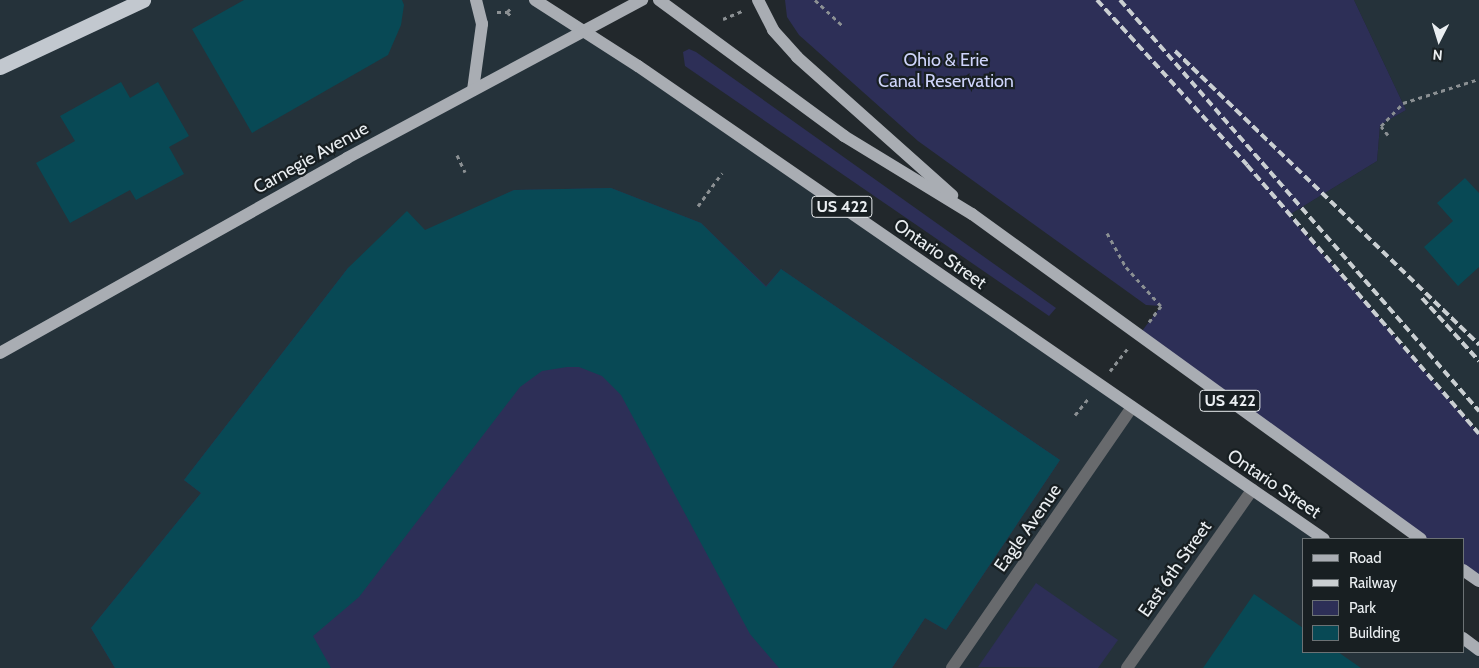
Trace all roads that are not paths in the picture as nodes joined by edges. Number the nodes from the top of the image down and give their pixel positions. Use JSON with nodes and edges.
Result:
{"nodes":[{"id":1,"x":143,"y":0,"type":"edge"},
{"id":2,"x":476,"y":0,"type":"edge"},
{"id":3,"x":535,"y":0,"type":"edge"},
{"id":4,"x":642,"y":0,"type":"edge"},
{"id":5,"x":659,"y":0,"type":"edge"},
{"id":6,"x":758,"y":0,"type":"edge"},
{"id":7,"x":584,"y":31,"type":"junction"},
{"id":8,"x":0,"y":66,"type":"edge"},
{"id":9,"x":473,"y":90,"type":"junction"},
{"id":10,"x":972,"y":214,"type":"junction"},
{"id":11,"x":0,"y":353,"type":"edge"},
{"id":12,"x":1132,"y":408,"type":"junction"},
{"id":13,"x":1252,"y":490,"type":"junction"},
{"id":14,"x":1323,"y":538,"type":"edge"},
{"id":15,"x":1420,"y":538,"type":"edge"},
{"id":16,"x":1464,"y":571,"type":"edge"},
{"id":17,"x":1479,"y":582,"type":"edge"},
{"id":18,"x":1464,"y":639,"type":"edge"},
{"id":19,"x":1479,"y":650,"type":"edge"},
{"id":20,"x":952,"y":668,"type":"edge"},
{"id":21,"x":1127,"y":668,"type":"edge"}],
"edges":[{"from":1,"to":8,"type":"highway"},
{"from":2,"to":9,"type":"main road"},
{"from":3,"to":7,"type":"main road","name":"Ontario Street","number":"US 422"},
{"from":4,"to":7,"type":"main road","name":"Carnegie Avenue"},
{"from":5,"to":10,"type":"main road","number":"US 422"},
{"from":6,"to":10,"type":"main road"},
{"from":7,"to":9,"type":"main road","name":"Carnegie Avenue"},
{"from":7,"to":12,"type":"main road","name":"Ontario Street","number":"US 422"},
{"from":9,"to":11,"type":"main road","name":"Carnegie Avenue"},
{"from":10,"to":15,"type":"main road","number":"US 422"},
{"from":12,"to":13,"type":"main road","name":"Ontario Street","number":"US 422"},
{"from":12,"to":20,"type":"street","name":"Eagle Avenue"},
{"from":13,"to":14,"type":"main road","name":"Ontario Street","number":"US 422"},
{"from":13,"to":21,"type":"street","name":"East 6th Street"},
{"from":16,"to":17,"type":"main road"},
{"from":18,"to":19,"type":"main road"}]}
